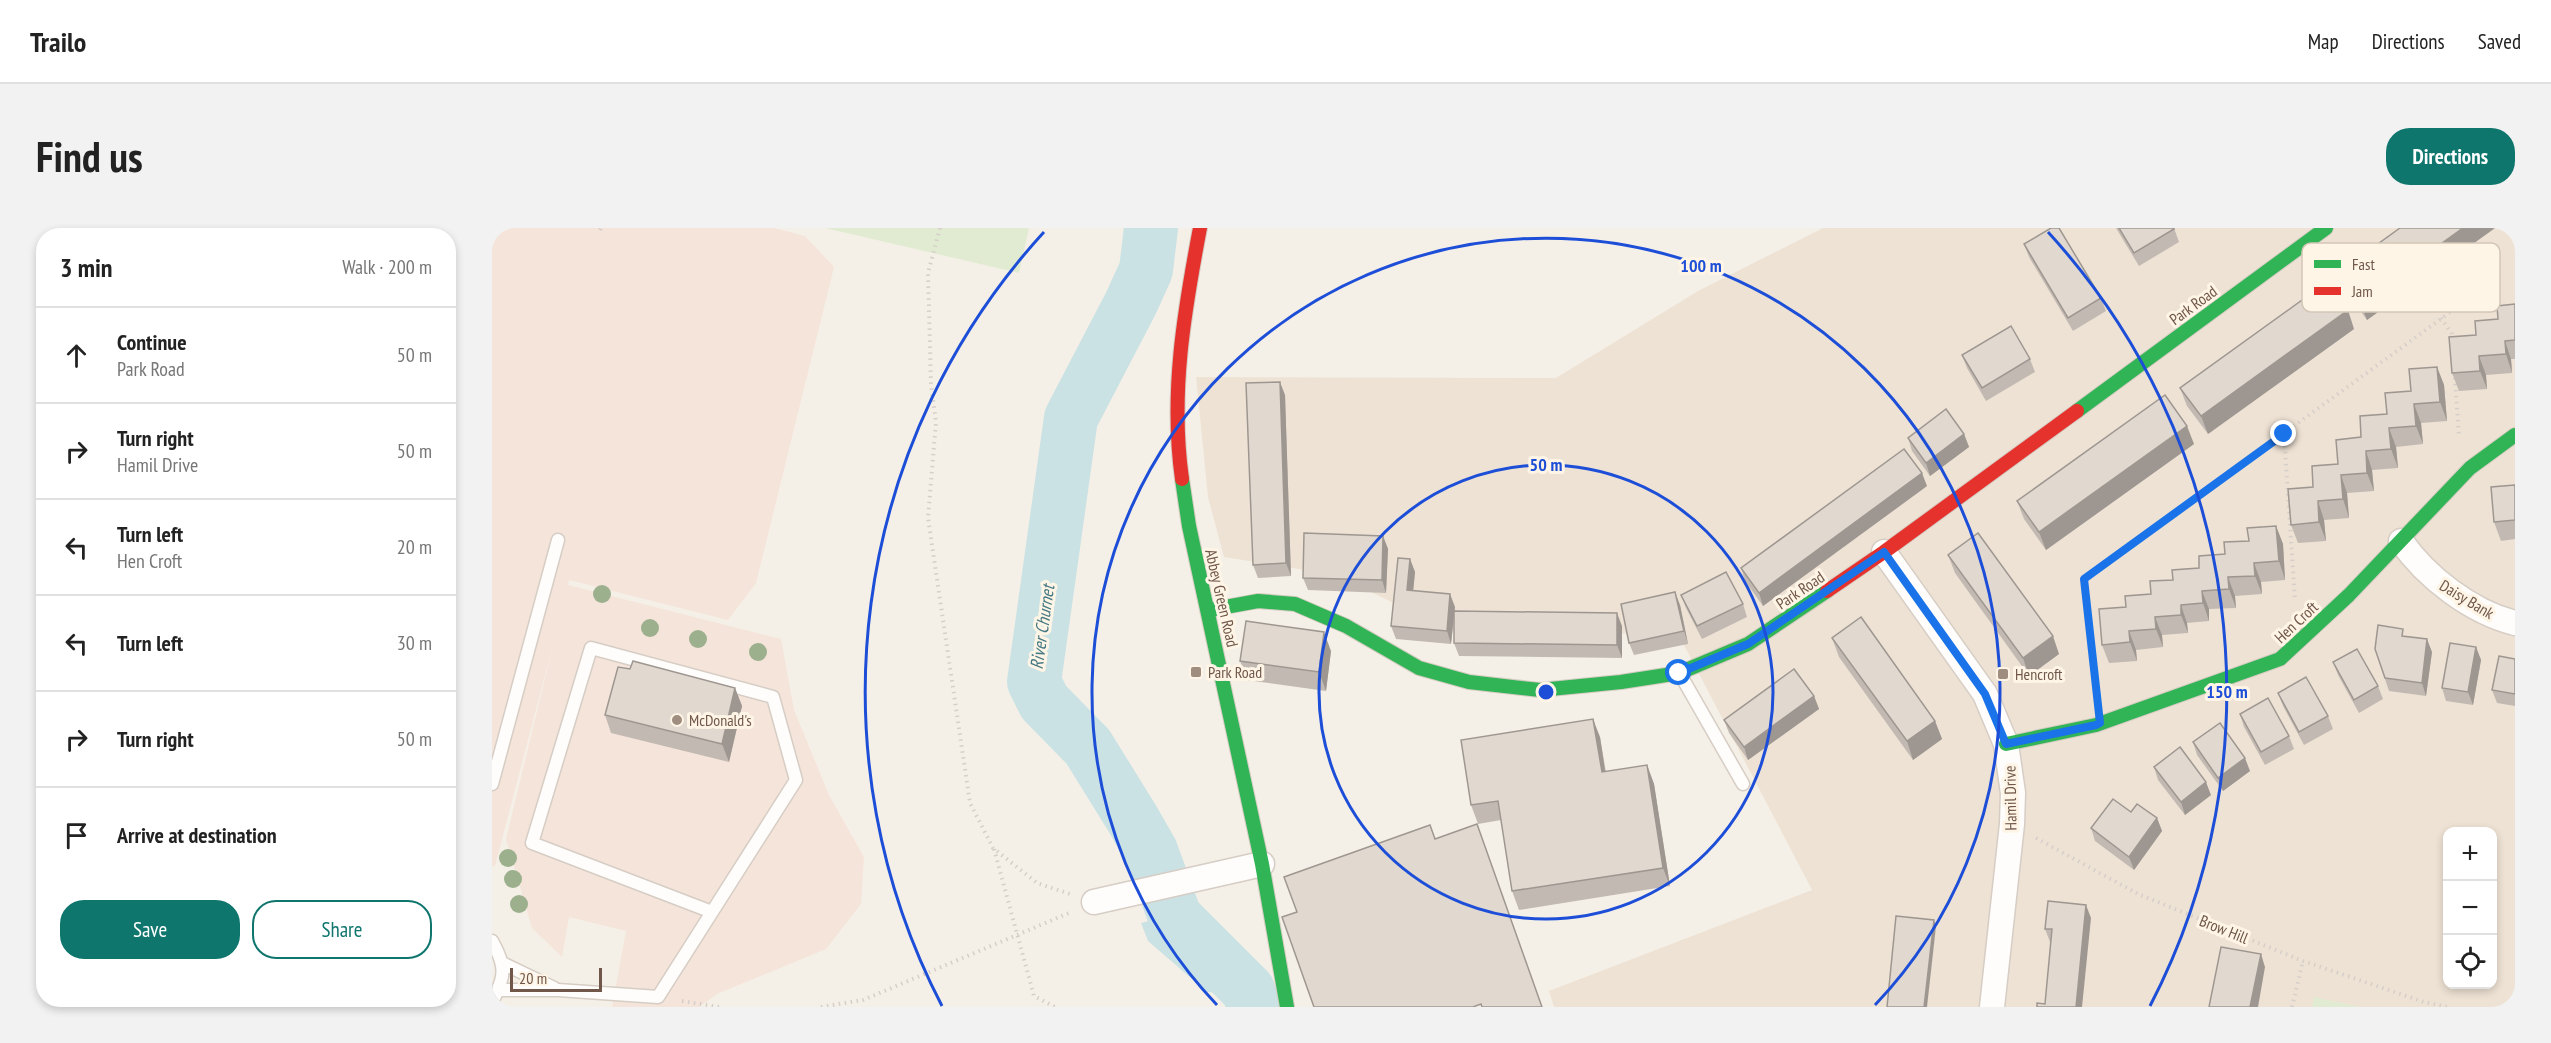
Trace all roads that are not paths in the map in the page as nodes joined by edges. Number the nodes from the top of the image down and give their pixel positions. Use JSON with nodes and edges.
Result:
{"nodes":[{"id":1,"x":1200,"y":228,"type":"edge"},
{"id":2,"x":2326,"y":228,"type":"edge"},
{"id":3,"x":2306,"y":243,"type":"edge"},
{"id":4,"x":2302,"y":246,"type":"edge"},
{"id":5,"x":2515,"y":435,"type":"edge"},
{"id":6,"x":558,"y":540,"type":"dead end"},
{"id":7,"x":2401,"y":541,"type":"junction"},
{"id":8,"x":1884,"y":552,"type":"junction"},
{"id":9,"x":1209,"y":610,"type":"junction"},
{"id":10,"x":2515,"y":623,"type":"edge"},
{"id":11,"x":1679,"y":673,"type":"junction"},
{"id":12,"x":2006,"y":744,"type":"junction"},
{"id":13,"x":492,"y":784,"type":"edge"},
{"id":14,"x":1743,"y":784,"type":"dead end"},
{"id":15,"x":1262,"y":864,"type":"junction"},
{"id":16,"x":1094,"y":902,"type":"road end"},
{"id":17,"x":712,"y":912,"type":"junction"},
{"id":18,"x":492,"y":941,"type":"edge"},
{"id":19,"x":504,"y":964,"type":"junction"},
{"id":20,"x":499,"y":990,"type":"junction"},
{"id":21,"x":558,"y":990,"type":"junction"},
{"id":22,"x":492,"y":1002,"type":"edge"},
{"id":23,"x":1287,"y":1007,"type":"edge"},
{"id":24,"x":1992,"y":1007,"type":"edge"}],
"edges":[{"from":1,"to":9,"type":"street","name":"Abbey Green Road"},
{"from":2,"to":3,"type":"street","name":"Park Road"},
{"from":4,"to":8,"type":"street","name":"Park Road"},
{"from":5,"to":7,"type":"street","name":"Hen Croft"},
{"from":6,"to":13,"type":"lane"},
{"from":7,"to":10,"type":"street","name":"Daisy Bank"},
{"from":7,"to":12,"type":"street","name":"Hen Croft"},
{"from":8,"to":11,"type":"street","name":"Park Road"},
{"from":8,"to":12,"type":"street","name":"Hamil Drive"},
{"from":9,"to":11,"type":"street","name":"Park Road"},
{"from":9,"to":15,"type":"street","name":"Abbey Green Road"},
{"from":11,"to":14,"type":"lane"},
{"from":12,"to":24,"type":"street","name":"Hamil Drive"},
{"from":15,"to":16,"type":"street"},
{"from":15,"to":23,"type":"street","name":"Abbey Green Road"},
{"from":17,"to":17,"type":"lane"},
{"from":17,"to":21,"type":"lane"},
{"from":18,"to":19,"type":"lane"},
{"from":19,"to":20,"type":"lane"},
{"from":19,"to":21,"type":"lane"},
{"from":20,"to":21,"type":"lane"},
{"from":20,"to":22,"type":"lane"}]}
